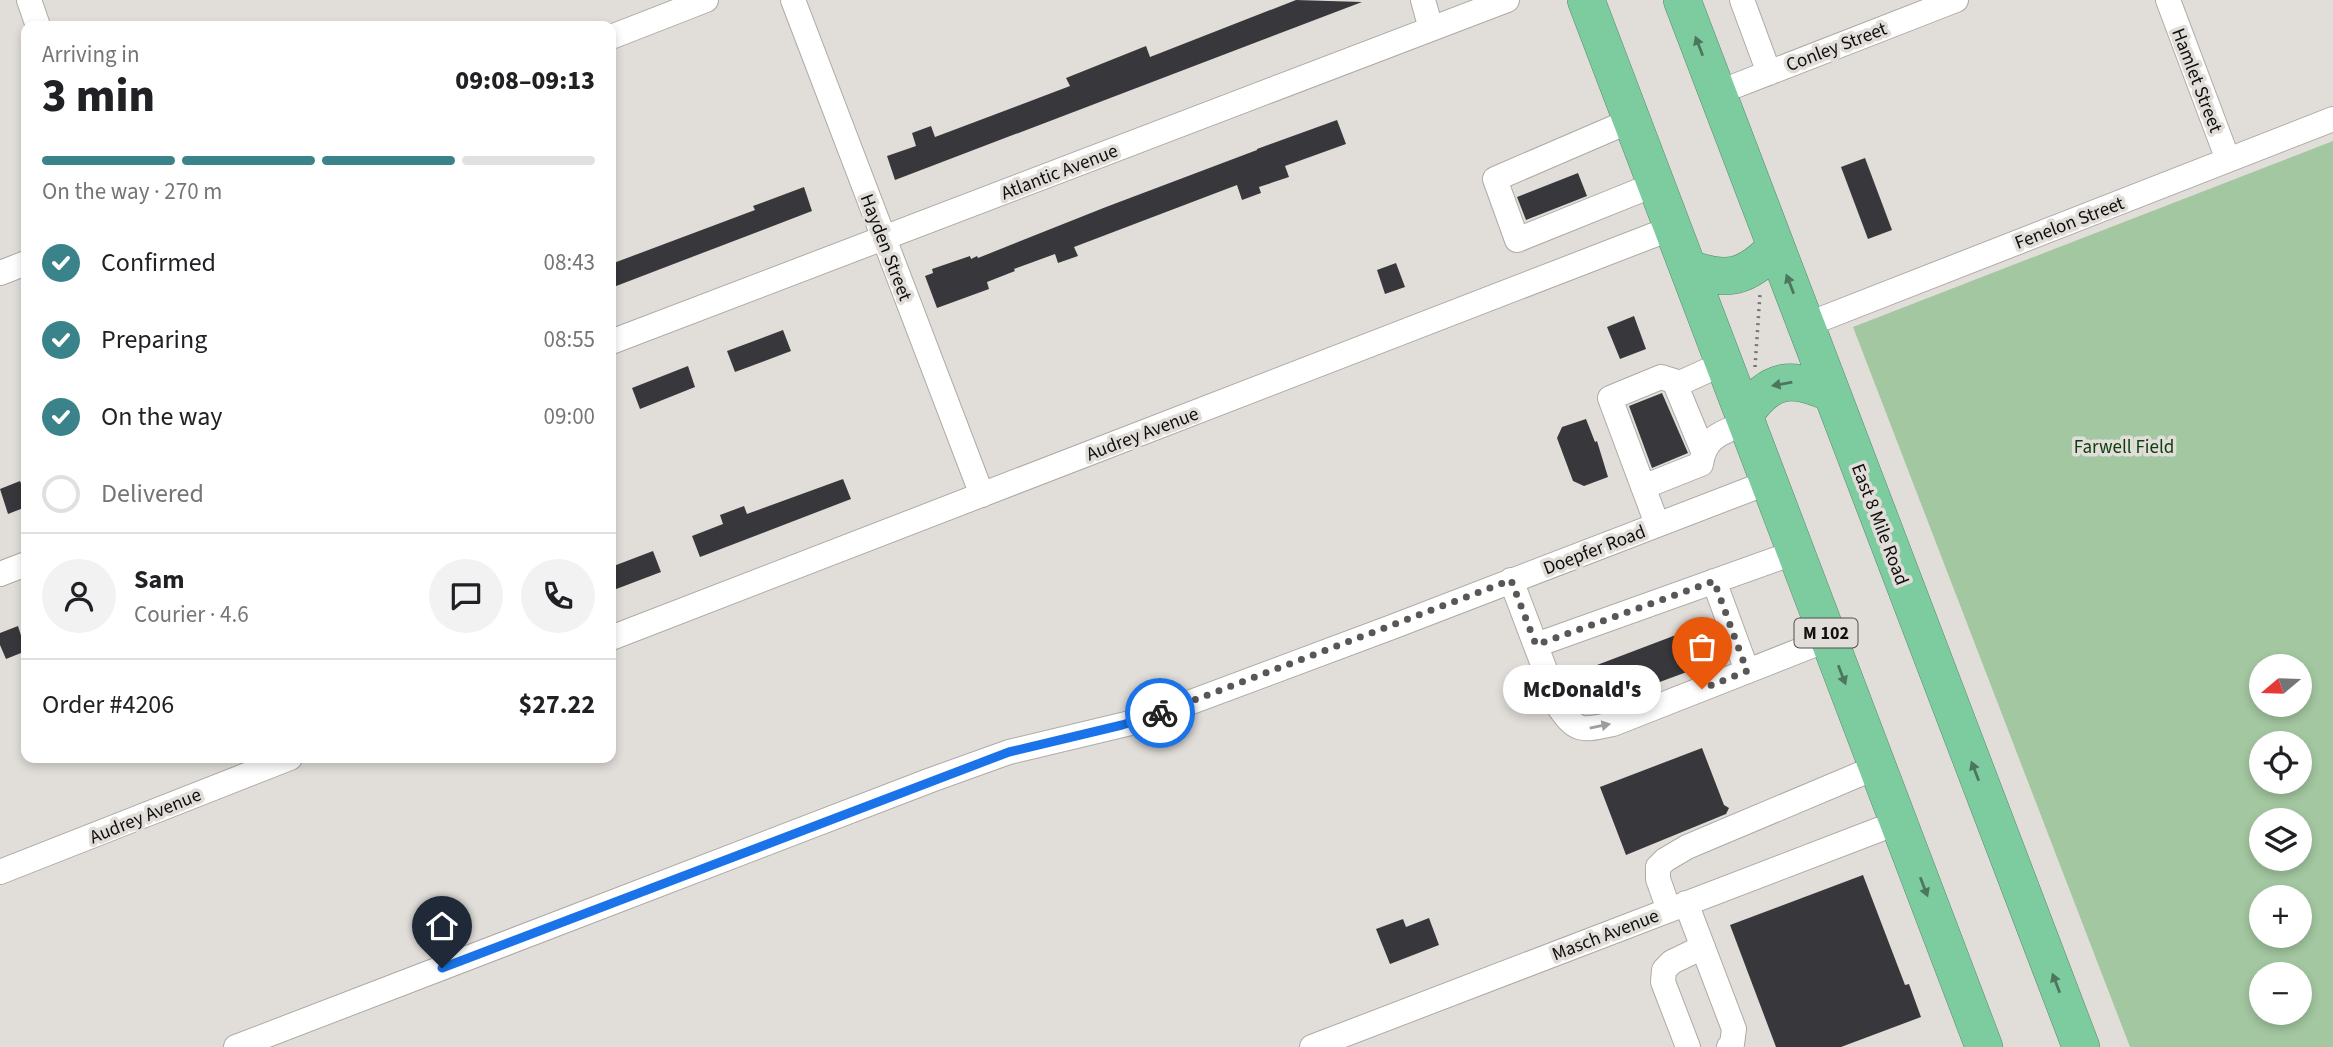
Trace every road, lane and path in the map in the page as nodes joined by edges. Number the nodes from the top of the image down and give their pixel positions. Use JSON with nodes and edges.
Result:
{"nodes":[{"id":1,"x":29,"y":0,"type":"edge"},
{"id":2,"x":706,"y":0,"type":"edge"},
{"id":3,"x":793,"y":0,"type":"edge"},
{"id":4,"x":1423,"y":0,"type":"edge"},
{"id":5,"x":1507,"y":0,"type":"edge"},
{"id":6,"x":1586,"y":0,"type":"edge"},
{"id":7,"x":1682,"y":0,"type":"edge"},
{"id":8,"x":1742,"y":0,"type":"edge"},
{"id":9,"x":1956,"y":0,"type":"edge"},
{"id":10,"x":2168,"y":0,"type":"edge"},
{"id":11,"x":36,"y":21,"type":"edge"},
{"id":12,"x":1431,"y":29,"type":"junction"},
{"id":13,"x":616,"y":35,"type":"edge"},
{"id":14,"x":1769,"y":73,"type":"junction"},
{"id":15,"x":1717,"y":93,"type":"junction"},
{"id":16,"x":2333,"y":119,"type":"edge"},
{"id":17,"x":1632,"y":120,"type":"junction"},
{"id":18,"x":2228,"y":160,"type":"junction"},
{"id":19,"x":1656,"y":184,"type":"junction"},
{"id":20,"x":1672,"y":228,"type":"junction"},
{"id":21,"x":884,"y":238,"type":"junction"},
{"id":22,"x":1776,"y":247,"type":"junction"},
{"id":23,"x":21,"y":265,"type":"edge"},
{"id":24,"x":1688,"y":268,"type":"junction"},
{"id":25,"x":0,"y":273,"type":"edge"},
{"id":26,"x":1765,"y":288,"type":"dead end"},
{"id":27,"x":1806,"y":325,"type":"junction"},
{"id":28,"x":616,"y":340,"type":"edge"},
{"id":29,"x":1738,"y":369,"type":"junction"},
{"id":30,"x":1674,"y":381,"type":"junction"},
{"id":31,"x":1832,"y":394,"type":"junction"},
{"id":32,"x":1745,"y":419,"type":"junction"},
{"id":33,"x":1703,"y":451,"type":"junction"},
{"id":34,"x":1769,"y":482,"type":"junction"},
{"id":35,"x":1643,"y":487,"type":"junction"},
{"id":36,"x":982,"y":495,"type":"junction"},
{"id":37,"x":1657,"y":524,"type":"junction"},
{"id":38,"x":1796,"y":552,"type":"junction"},
{"id":39,"x":21,"y":566,"type":"edge"},
{"id":40,"x":0,"y":574,"type":"edge"},
{"id":41,"x":1511,"y":580,"type":"junction"},
{"id":42,"x":1714,"y":581,"type":"junction"},
{"id":43,"x":616,"y":636,"type":"edge"},
{"id":44,"x":1829,"y":639,"type":"junction"},
{"id":45,"x":1536,"y":645,"type":"junction"},
{"id":46,"x":1747,"y":671,"type":"junction"},
{"id":47,"x":276,"y":763,"type":"edge"},
{"id":48,"x":1877,"y":767,"type":"junction"},
{"id":49,"x":1899,"y":822,"type":"junction"},
{"id":50,"x":0,"y":872,"type":"edge"},
{"id":51,"x":1678,"y":907,"type":"junction"},
{"id":52,"x":1703,"y":947,"type":"junction"},
{"id":53,"x":1732,"y":1046,"type":"edge"},
{"id":54,"x":236,"y":1047,"type":"edge"},
{"id":55,"x":1312,"y":1047,"type":"edge"},
{"id":56,"x":1688,"y":1047,"type":"edge"},
{"id":57,"x":1984,"y":1047,"type":"edge"},
{"id":58,"x":2081,"y":1047,"type":"edge"}],
"edges":[{"from":1,"to":11,"type":"street"},
{"from":2,"to":13,"type":"street"},
{"from":3,"to":21,"type":"street","name":"Hayden Street"},
{"from":4,"to":12,"type":"street"},
{"from":5,"to":12,"type":"street","name":"Atlantic Avenue"},
{"from":6,"to":17,"type":"highway","number":"M 102"},
{"from":15,"to":7,"type":"highway","name":"East 8 Mile Road","one_way":true},
{"from":8,"to":14,"type":"street"},
{"from":9,"to":14,"type":"street","name":"Conley Street"},
{"from":10,"to":18,"type":"street","name":"Hamlet Street"},
{"from":12,"to":21,"type":"street","name":"Atlantic Avenue"},
{"from":14,"to":15,"type":"street","name":"Conley Street"},
{"from":15,"to":22,"type":"highway","name":"East 8 Mile Road"},
{"from":16,"to":18,"type":"street","name":"Fenelon Street"},
{"from":17,"to":19,"type":"highway","number":"M 102"},
{"from":17,"to":19,"type":"street"},
{"from":18,"to":27,"type":"street","name":"Fenelon Street"},
{"from":19,"to":20,"type":"highway","number":"M 102"},
{"from":20,"to":24,"type":"highway","number":"M 102"},
{"from":20,"to":36,"type":"street","name":"Audrey Avenue"},
{"from":21,"to":28,"type":"street","name":"Atlantic Avenue"},
{"from":21,"to":36,"type":"street","name":"Hayden Street"},
{"from":22,"to":24,"type":"highway"},
{"from":27,"to":22,"type":"highway","name":"East 8 Mile Road","one_way":true},
{"from":23,"to":25,"type":"street"},
{"from":24,"to":29,"type":"highway","number":"M 102"},
{"from":26,"to":29,"type":"path"},
{"from":27,"to":31,"type":"highway","name":"East 8 Mile Road"},
{"from":29,"to":30,"type":"street"},
{"from":29,"to":32,"type":"highway","number":"M 102"},
{"from":30,"to":33,"type":"street"},
{"from":30,"to":35,"type":"street"},
{"from":31,"to":32,"type":"highway","one_way":true},
{"from":58,"to":31,"type":"highway","name":"East 8 Mile Road","one_way":true},
{"from":32,"to":33,"type":"street"},
{"from":32,"to":34,"type":"highway","number":"M 102"},
{"from":33,"to":35,"type":"street"},
{"from":34,"to":37,"type":"street","name":"Doepfer Road"},
{"from":34,"to":38,"type":"highway","number":"M 102"},
{"from":35,"to":37,"type":"street"},
{"from":36,"to":43,"type":"street","name":"Audrey Avenue"},
{"from":37,"to":41,"type":"street","name":"Doepfer Road"},
{"from":38,"to":42,"type":"street"},
{"from":38,"to":44,"type":"highway","number":"M 102"},
{"from":39,"to":40,"type":"street"},
{"from":41,"to":45,"type":"street"},
{"from":41,"to":54,"type":"street","name":"Doepfer Road"},
{"from":42,"to":45,"type":"street"},
{"from":42,"to":46,"type":"street"},
{"from":44,"to":46,"type":"street"},
{"from":44,"to":48,"type":"highway","number":"M 102","one_way":true},
{"from":45,"to":46,"type":"street","one_way":true},
{"from":47,"to":50,"type":"street","name":"Audrey Avenue"},
{"from":48,"to":49,"type":"highway","number":"M 102"},
{"from":48,"to":51,"type":"street"},
{"from":49,"to":51,"type":"street","name":"Masch Avenue"},
{"from":49,"to":57,"type":"highway","number":"M 102","one_way":true},
{"from":51,"to":52,"type":"street"},
{"from":51,"to":55,"type":"street","name":"Masch Avenue"},
{"from":52,"to":53,"type":"street"},
{"from":52,"to":56,"type":"street"}]}
